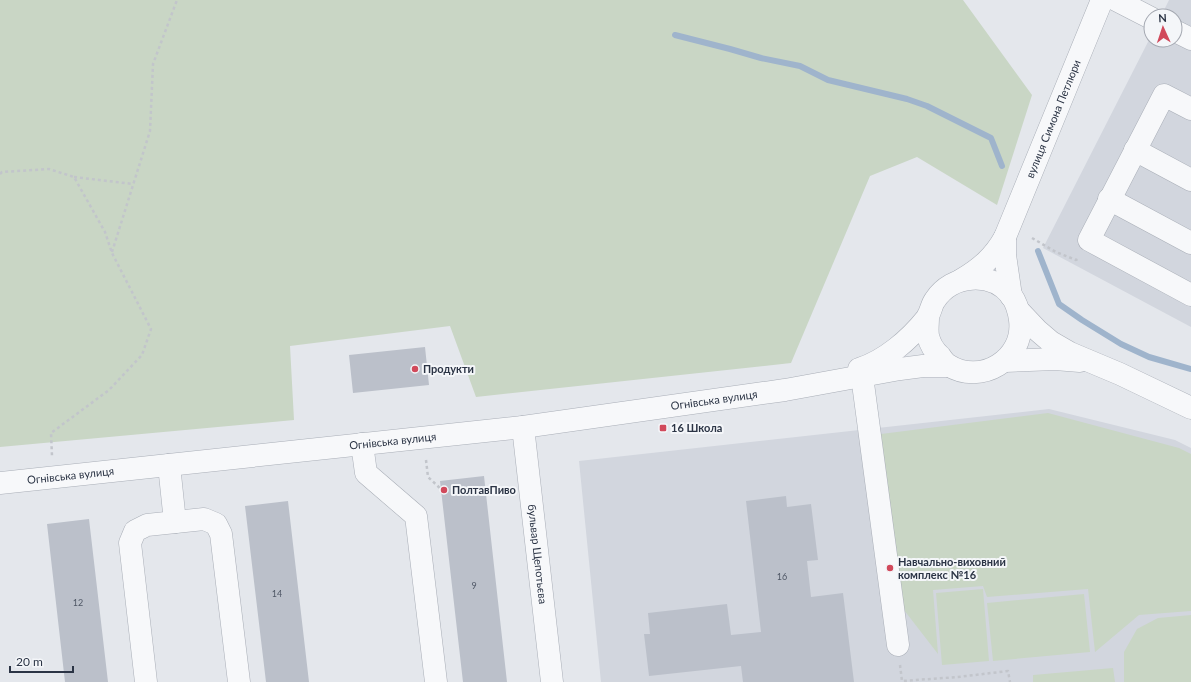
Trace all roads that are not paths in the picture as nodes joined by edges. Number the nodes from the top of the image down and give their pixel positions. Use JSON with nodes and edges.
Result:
{"nodes":[{"id":1,"x":1102,"y":0,"type":"edge"},
{"id":2,"x":1116,"y":0,"type":"edge"},
{"id":3,"x":1143,"y":14,"type":"edge"},
{"id":4,"x":1191,"y":109,"type":"edge"},
{"id":5,"x":1135,"y":150,"type":"junction"},
{"id":6,"x":1191,"y":180,"type":"edge"},
{"id":7,"x":1109,"y":199,"type":"junction"},
{"id":8,"x":1005,"y":237,"type":"junction"},
{"id":9,"x":1191,"y":243,"type":"edge"},
{"id":10,"x":960,"y":280,"type":"junction"},
{"id":11,"x":1191,"y":295,"type":"edge"},
{"id":12,"x":1015,"y":303,"type":"junction"},
{"id":13,"x":928,"y":318,"type":"junction"},
{"id":14,"x":1005,"y":361,"type":"junction"},
{"id":15,"x":1097,"y":364,"type":"junction"},
{"id":16,"x":950,"y":366,"type":"junction"},
{"id":17,"x":862,"y":376,"type":"junction"},
{"id":18,"x":785,"y":390,"type":"junction"},
{"id":19,"x":1191,"y":408,"type":"edge"},
{"id":20,"x":523,"y":426,"type":"junction"},
{"id":21,"x":362,"y":444,"type":"junction"},
{"id":22,"x":169,"y":465,"type":"junction"},
{"id":23,"x":0,"y":483,"type":"edge"},
{"id":24,"x":175,"y":522,"type":"junction"},
{"id":25,"x":898,"y":645,"type":"road end"},
{"id":26,"x":146,"y":682,"type":"edge"},
{"id":27,"x":240,"y":682,"type":"edge"},
{"id":28,"x":436,"y":682,"type":"edge"},
{"id":29,"x":552,"y":682,"type":"edge"}],
"edges":[{"from":1,"to":8,"type":"street","name":"вулиця Симона Петлюри"},
{"from":2,"to":3,"type":"street"},
{"from":4,"to":5,"type":"street"},
{"from":5,"to":6,"type":"street"},
{"from":5,"to":7,"type":"street"},
{"from":7,"to":9,"type":"street"},
{"from":7,"to":11,"type":"street"},
{"from":8,"to":10,"type":"street","name":"вулиця Симона Петлюри"},
{"from":8,"to":12,"type":"street","name":"вулиця Симона Петлюри"},
{"from":10,"to":12,"type":"street","name":"Огнівська вулиця"},
{"from":10,"to":13,"type":"street","name":"Огнівська вулиця"},
{"from":12,"to":14,"type":"street","name":"Огнівська вулиця"},
{"from":12,"to":15,"type":"street"},
{"from":13,"to":16,"type":"street","name":"Огнівська вулиця"},
{"from":13,"to":18,"type":"street","name":"Огнівська вулиця"},
{"from":14,"to":15,"type":"street"},
{"from":14,"to":16,"type":"street","name":"Огнівська вулиця"},
{"from":15,"to":19,"type":"street"},
{"from":16,"to":17,"type":"street","name":"Огнівська вулиця"},
{"from":17,"to":18,"type":"street","name":"Огнівська вулиця"},
{"from":17,"to":25,"type":"street"},
{"from":18,"to":20,"type":"street","name":"Огнівська вулиця"},
{"from":20,"to":21,"type":"street","name":"Огнівська вулиця"},
{"from":20,"to":29,"type":"street","name":"бульвар Щепотьєва"},
{"from":21,"to":22,"type":"street","name":"Огнівська вулиця"},
{"from":21,"to":28,"type":"street"},
{"from":22,"to":23,"type":"street","name":"Огнівська вулиця"},
{"from":22,"to":24,"type":"street"},
{"from":24,"to":26,"type":"street"},
{"from":24,"to":27,"type":"street"}]}
